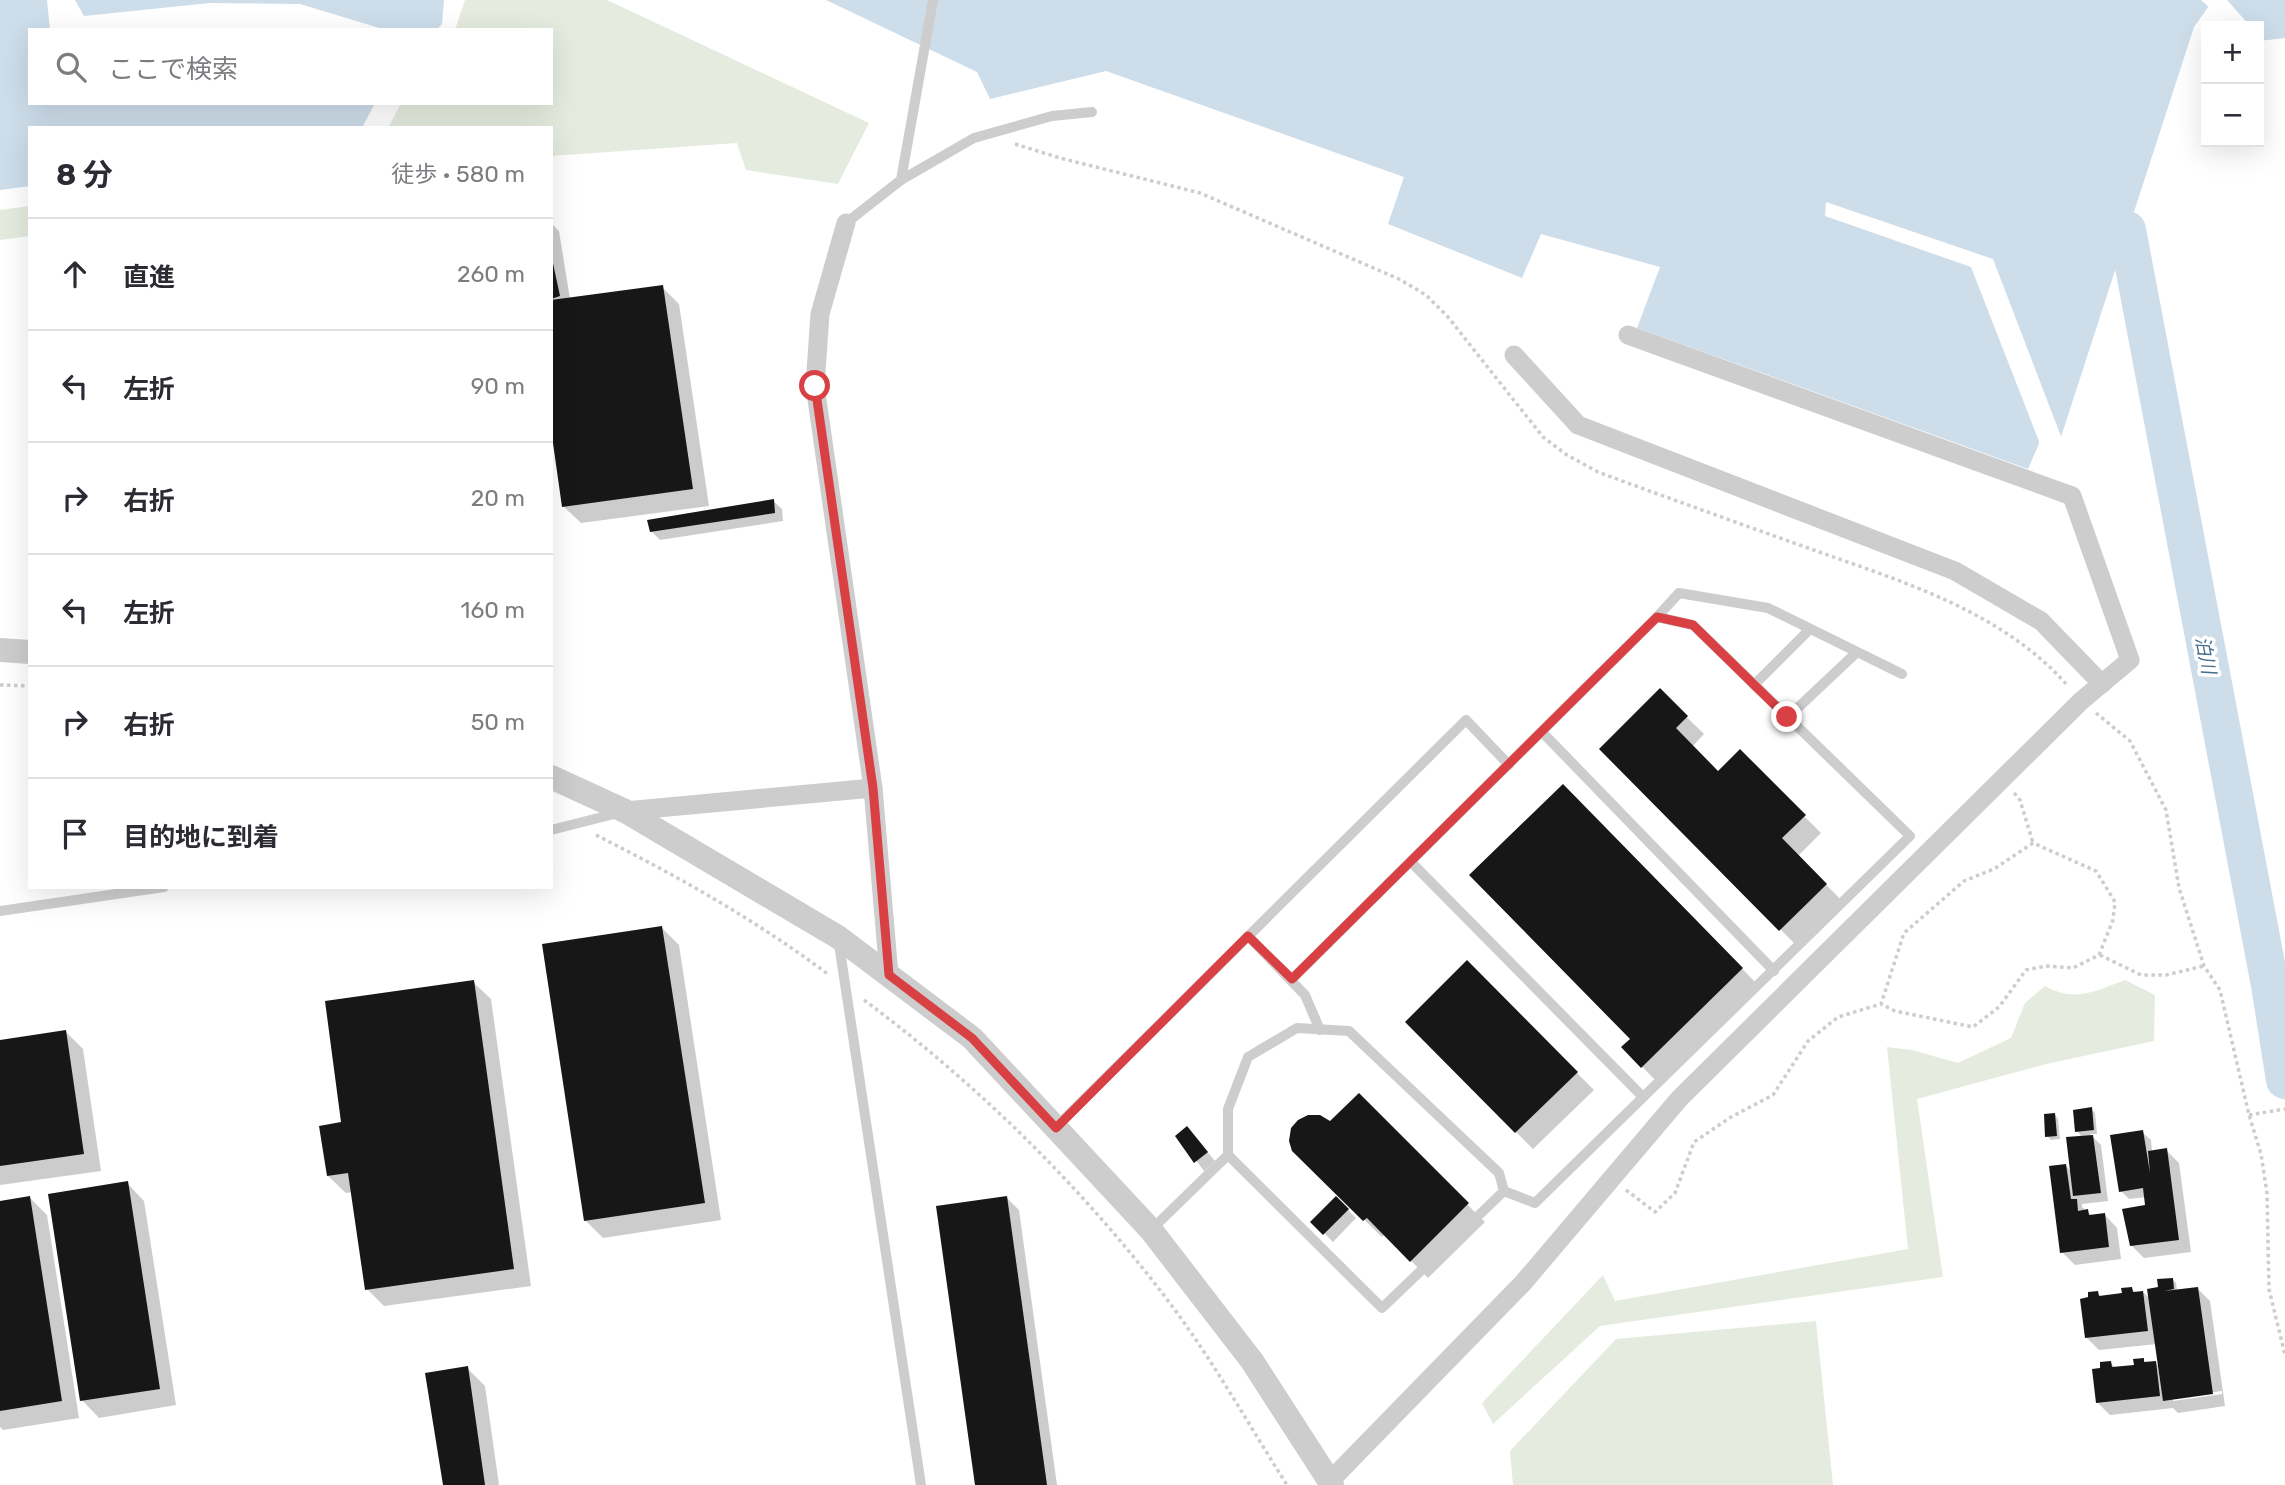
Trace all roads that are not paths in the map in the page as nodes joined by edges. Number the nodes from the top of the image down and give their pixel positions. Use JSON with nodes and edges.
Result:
{"nodes":[{"id":1,"x":933,"y":0,"type":"edge"},
{"id":2,"x":1092,"y":112,"type":"dead end"},
{"id":3,"x":901,"y":180,"type":"junction"},
{"id":4,"x":846,"y":223,"type":"joint"},
{"id":5,"x":1628,"y":335,"type":"dead end"},
{"id":6,"x":1514,"y":355,"type":"dead end"},
{"id":7,"x":1657,"y":617,"type":"junction"},
{"id":8,"x":1810,"y":629,"type":"junction"},
{"id":9,"x":0,"y":650,"type":"edge"},
{"id":10,"x":28,"y":652,"type":"edge"},
{"id":11,"x":1856,"y":653,"type":"junction"},
{"id":12,"x":1902,"y":674,"type":"dead end"},
{"id":13,"x":2102,"y":684,"type":"junction"},
{"id":14,"x":1754,"y":685,"type":"junction"},
{"id":15,"x":1787,"y":717,"type":"junction"},
{"id":16,"x":1542,"y":732,"type":"junction"},
{"id":17,"x":1509,"y":765,"type":"junction"},
{"id":18,"x":553,"y":779,"type":"edge"},
{"id":19,"x":873,"y":788,"type":"junction"},
{"id":20,"x":625,"y":811,"type":"junction"},
{"id":21,"x":553,"y":830,"type":"edge"},
{"id":22,"x":1411,"y":862,"type":"junction"},
{"id":23,"x":150,"y":889,"type":"edge"},
{"id":24,"x":0,"y":911,"type":"edge"},
{"id":25,"x":1248,"y":936,"type":"junction"},
{"id":26,"x":838,"y":937,"type":"junction"},
{"id":27,"x":1774,"y":971,"type":"junction"},
{"id":28,"x":889,"y":975,"type":"junction"},
{"id":29,"x":1292,"y":979,"type":"junction"},
{"id":30,"x":1320,"y":1030,"type":"junction"},
{"id":31,"x":1643,"y":1097,"type":"junction"},
{"id":32,"x":1056,"y":1128,"type":"junction"},
{"id":33,"x":1228,"y":1155,"type":"junction"},
{"id":34,"x":1504,"y":1191,"type":"junction"},
{"id":35,"x":1151,"y":1230,"type":"junction"},
{"id":36,"x":1331,"y":1483,"type":"edge"},
{"id":37,"x":921,"y":1485,"type":"edge"}],
"edges":[{"from":1,"to":3,"type":"lane"},
{"from":2,"to":3,"type":"lane"},
{"from":3,"to":4,"type":"lane"},
{"from":4,"to":19,"type":"street"},
{"from":5,"to":13,"type":"street"},
{"from":6,"to":13,"type":"street"},
{"from":7,"to":8,"type":"lane"},
{"from":7,"to":14,"type":"lane"},
{"from":7,"to":16,"type":"lane"},
{"from":8,"to":11,"type":"lane"},
{"from":8,"to":14,"type":"lane"},
{"from":9,"to":10,"type":"street"},
{"from":11,"to":12,"type":"lane"},
{"from":11,"to":15,"type":"lane"},
{"from":13,"to":36,"type":"street"},
{"from":14,"to":15,"type":"lane"},
{"from":15,"to":27,"type":"lane"},
{"from":16,"to":17,"type":"lane"},
{"from":16,"to":27,"type":"lane"},
{"from":17,"to":22,"type":"lane"},
{"from":17,"to":25,"type":"lane"},
{"from":18,"to":20,"type":"street"},
{"from":19,"to":20,"type":"street"},
{"from":19,"to":28,"type":"street"},
{"from":20,"to":21,"type":"lane"},
{"from":20,"to":26,"type":"street"},
{"from":22,"to":29,"type":"lane"},
{"from":22,"to":31,"type":"lane"},
{"from":23,"to":24,"type":"lane"},
{"from":25,"to":29,"type":"lane"},
{"from":25,"to":32,"type":"lane"},
{"from":26,"to":28,"type":"street"},
{"from":26,"to":37,"type":"lane"},
{"from":27,"to":31,"type":"lane"},
{"from":28,"to":32,"type":"street"},
{"from":29,"to":30,"type":"lane"},
{"from":30,"to":33,"type":"lane"},
{"from":30,"to":34,"type":"lane"},
{"from":31,"to":34,"type":"lane"},
{"from":32,"to":35,"type":"street"},
{"from":33,"to":34,"type":"lane"},
{"from":33,"to":35,"type":"lane"},
{"from":35,"to":36,"type":"street"}]}
